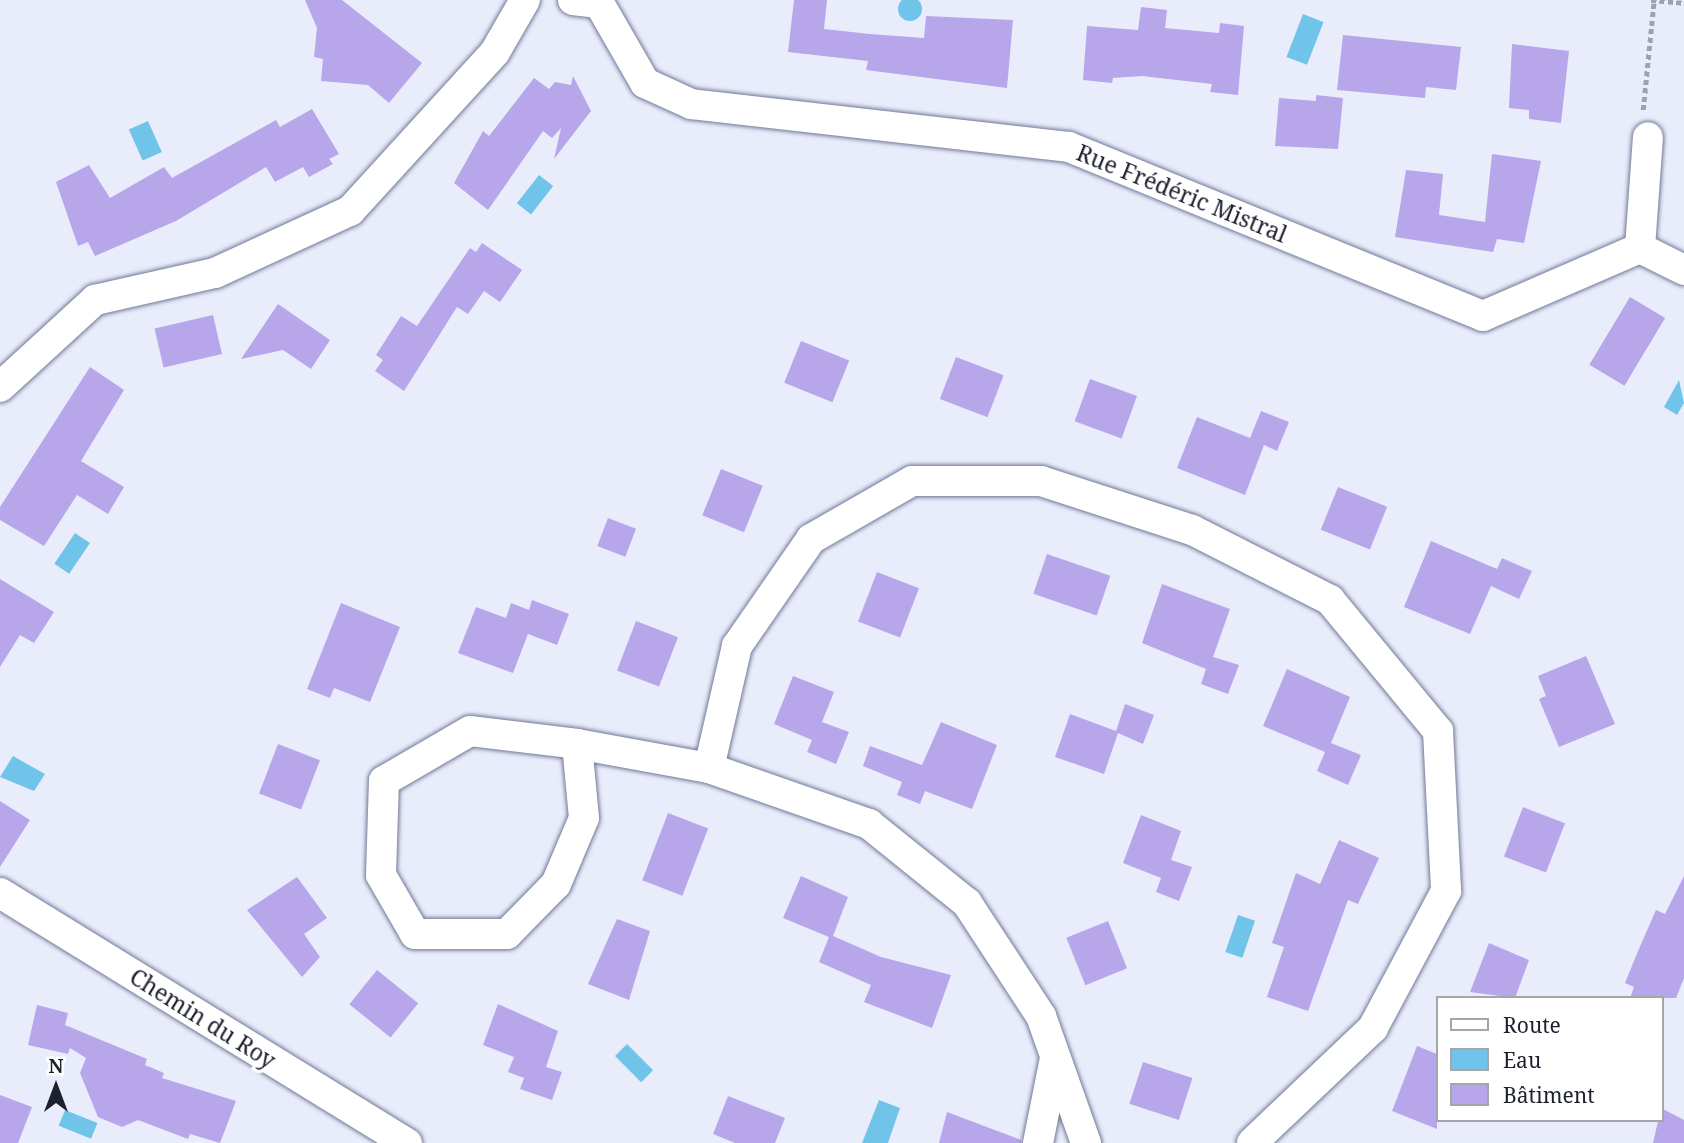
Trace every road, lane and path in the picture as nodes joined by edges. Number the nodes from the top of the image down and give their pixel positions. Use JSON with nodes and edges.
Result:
{"nodes":[{"id":1,"x":525,"y":0,"type":"edge"},
{"id":2,"x":573,"y":0,"type":"edge"},
{"id":3,"x":1653,"y":0,"type":"edge"},
{"id":4,"x":1684,"y":3,"type":"edge"},
{"id":5,"x":1648,"y":137,"type":"joint"},
{"id":6,"x":1640,"y":248,"type":"junction"},
{"id":7,"x":1684,"y":270,"type":"edge"},
{"id":8,"x":0,"y":387,"type":"edge"},
{"id":9,"x":577,"y":744,"type":"junction"},
{"id":10,"x":709,"y":768,"type":"junction"},
{"id":11,"x":0,"y":893,"type":"edge"},
{"id":12,"x":1055,"y":1055,"type":"junction"},
{"id":13,"x":407,"y":1143,"type":"edge"},
{"id":14,"x":1038,"y":1143,"type":"edge"},
{"id":15,"x":1086,"y":1143,"type":"edge"},
{"id":16,"x":1252,"y":1143,"type":"edge"}],
"edges":[{"from":1,"to":8,"type":"street"},
{"from":2,"to":6,"type":"street","name":"Rue Frédéric Mistral"},
{"from":3,"to":4,"type":"path"},
{"from":3,"to":5,"type":"path"},
{"from":5,"to":6,"type":"street"},
{"from":6,"to":7,"type":"street"},
{"from":9,"to":9,"type":"street"},
{"from":9,"to":10,"type":"street"},
{"from":10,"to":12,"type":"street"},
{"from":10,"to":16,"type":"street"},
{"from":11,"to":13,"type":"street","name":"Chemin du Roy"},
{"from":12,"to":14,"type":"street"},
{"from":12,"to":15,"type":"street"}]}
